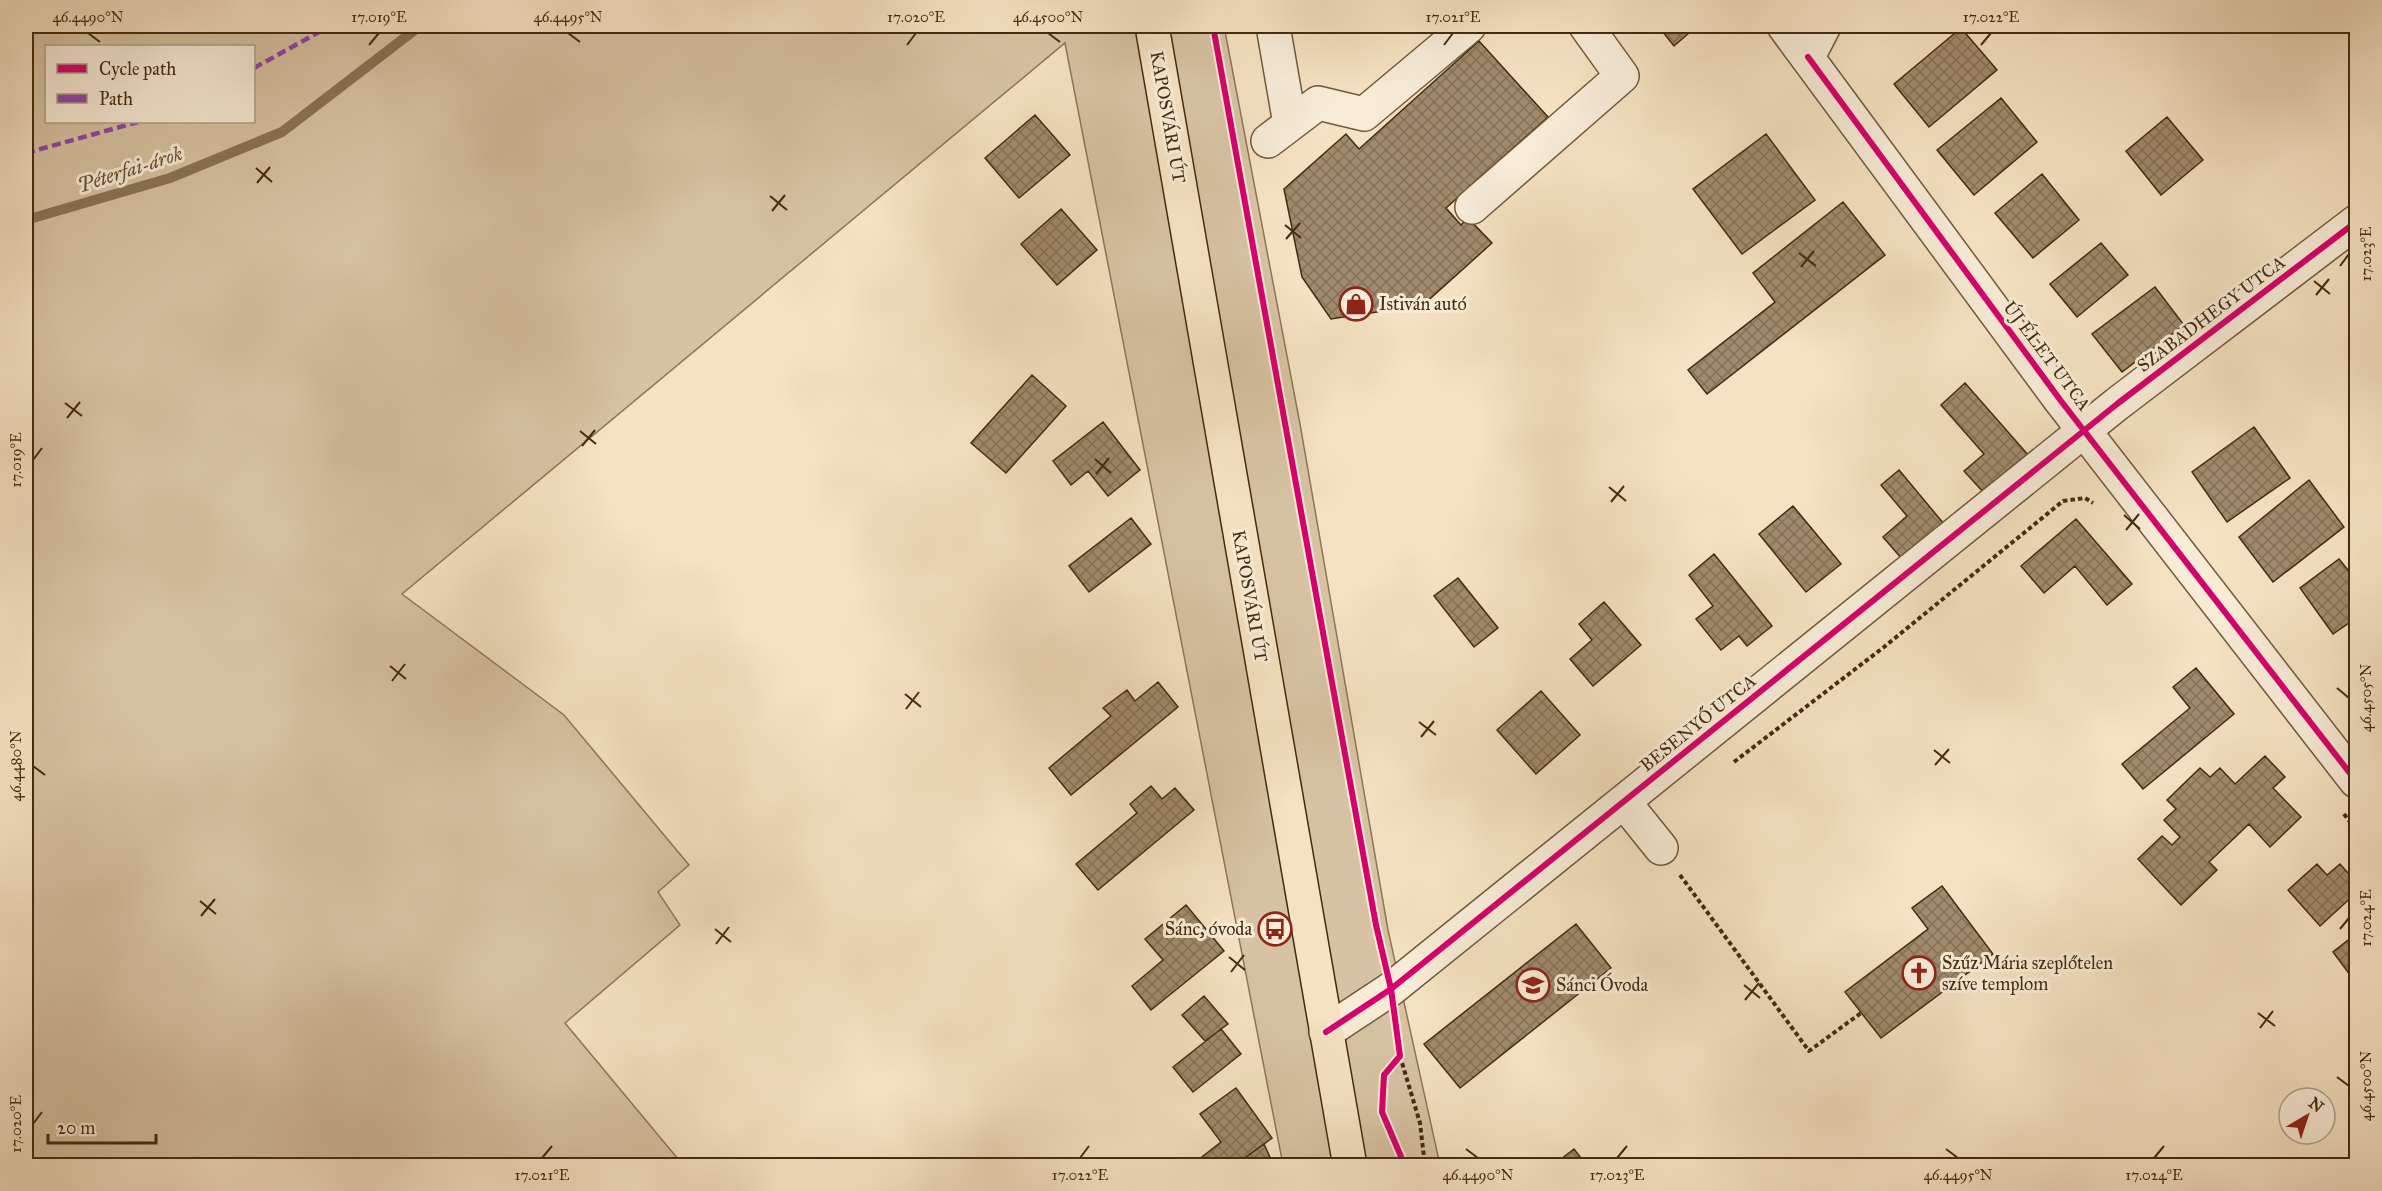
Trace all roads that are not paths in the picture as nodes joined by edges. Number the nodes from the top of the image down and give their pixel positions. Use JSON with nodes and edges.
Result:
{"nodes":[{"id":1,"x":1152,"y":26,"type":"edge"},
{"id":2,"x":1273,"y":26,"type":"edge"},
{"id":3,"x":1469,"y":26,"type":"edge"},
{"id":4,"x":1586,"y":26,"type":"edge"},
{"id":5,"x":1784,"y":26,"type":"edge"},
{"id":6,"x":1824,"y":26,"type":"edge"},
{"id":7,"x":1808,"y":57,"type":"junction"},
{"id":8,"x":1472,"y":207,"type":"dead end"},
{"id":9,"x":2356,"y":222,"type":"edge"},
{"id":10,"x":2084,"y":430,"type":"junction"},
{"id":11,"x":2356,"y":781,"type":"edge"},
{"id":12,"x":1624,"y":802,"type":"junction"},
{"id":13,"x":1660,"y":848,"type":"road end"},
{"id":14,"x":1326,"y":1032,"type":"junction"},
{"id":15,"x":1350,"y":1166,"type":"edge"}],
"edges":[{"from":1,"to":14,"type":"main road","name":"KAPOSVÁRI ÚT"},
{"from":2,"to":3,"type":"street"},
{"from":4,"to":8,"type":"street"},
{"from":5,"to":7,"type":"street","name":"ÚJ ÉLET UTCA"},
{"from":6,"to":7,"type":"street"},
{"from":7,"to":10,"type":"street","name":"ÚJ ÉLET UTCA"},
{"from":9,"to":10,"type":"street","name":"SZABADHEGY UTCA"},
{"from":10,"to":11,"type":"street","name":"ÚJ ÉLET UTCA"},
{"from":10,"to":12,"type":"street","name":"BESENYŐ UTCA"},
{"from":12,"to":13,"type":"street"},
{"from":12,"to":14,"type":"street","name":"BESENYŐ UTCA"},
{"from":14,"to":15,"type":"main road","name":"KAPOSVÁRI ÚT"}]}
